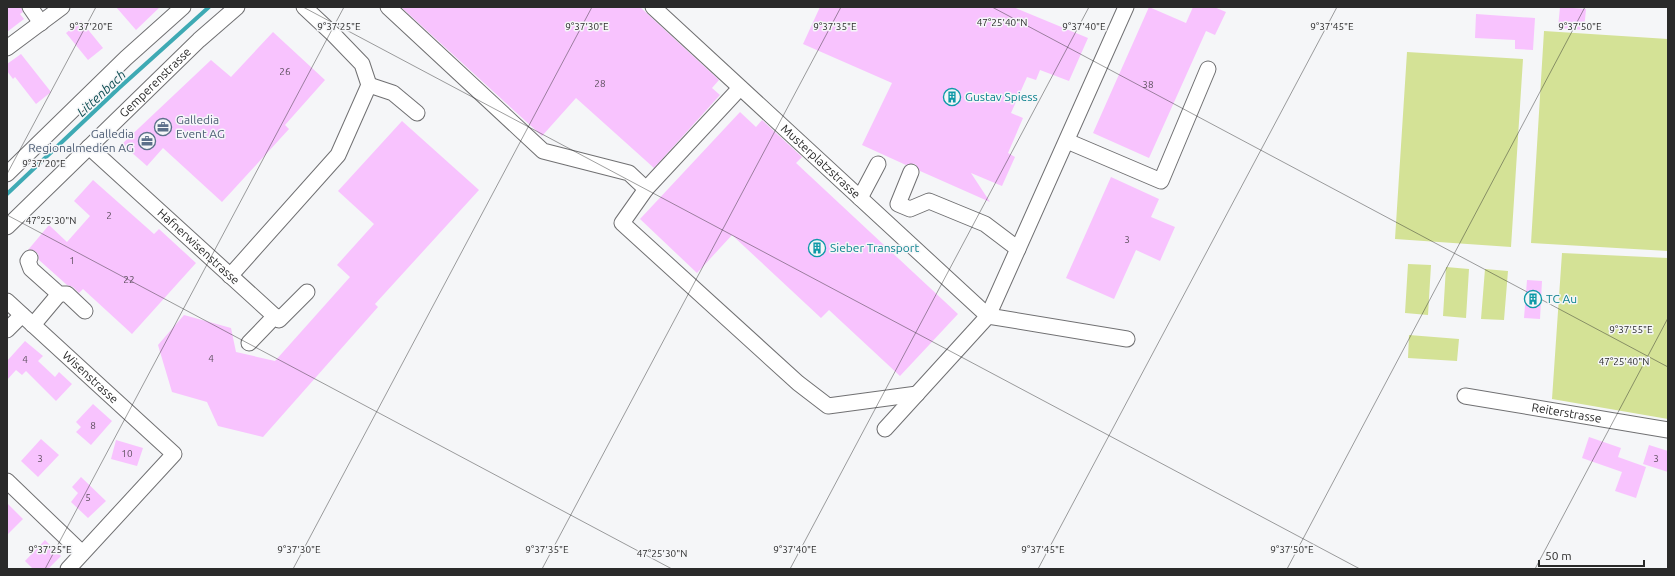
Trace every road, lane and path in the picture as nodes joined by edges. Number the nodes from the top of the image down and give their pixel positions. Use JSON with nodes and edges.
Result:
{"nodes":[{"id":1,"x":30,"y":7,"type":"edge"},
{"id":2,"x":62,"y":7,"type":"edge"},
{"id":3,"x":183,"y":7,"type":"edge"},
{"id":4,"x":237,"y":7,"type":"edge"},
{"id":5,"x":304,"y":7,"type":"edge"},
{"id":6,"x":388,"y":7,"type":"edge"},
{"id":7,"x":653,"y":7,"type":"edge"},
{"id":8,"x":1121,"y":8,"type":"edge"},
{"id":9,"x":41,"y":23,"type":"junction"},
{"id":10,"x":7,"y":48,"type":"edge"},
{"id":11,"x":1208,"y":69,"type":"dead end"},
{"id":12,"x":368,"y":85,"type":"junction"},
{"id":13,"x":740,"y":88,"type":"junction"},
{"id":14,"x":417,"y":113,"type":"dead end"},
{"id":15,"x":1067,"y":141,"type":"junction"},
{"id":16,"x":89,"y":147,"type":"junction"},
{"id":17,"x":878,"y":164,"type":"dead end"},
{"id":18,"x":912,"y":172,"type":"dead end"},
{"id":19,"x":7,"y":174,"type":"edge"},
{"id":20,"x":646,"y":189,"type":"junction"},
{"id":21,"x":860,"y":198,"type":"junction"},
{"id":22,"x":7,"y":227,"type":"edge"},
{"id":23,"x":1018,"y":249,"type":"junction"},
{"id":24,"x":30,"y":258,"type":"dead end"},
{"id":25,"x":230,"y":276,"type":"junction"},
{"id":26,"x":307,"y":292,"type":"dead end"},
{"id":27,"x":59,"y":294,"type":"junction"},
{"id":28,"x":7,"y":301,"type":"edge"},
{"id":29,"x":85,"y":311,"type":"dead end"},
{"id":30,"x":275,"y":316,"type":"junction"},
{"id":31,"x":988,"y":316,"type":"junction"},
{"id":32,"x":28,"y":320,"type":"junction"},
{"id":33,"x":7,"y":330,"type":"edge"},
{"id":34,"x":1127,"y":339,"type":"dead end"},
{"id":35,"x":250,"y":343,"type":"dead end"},
{"id":36,"x":917,"y":394,"type":"junction"},
{"id":37,"x":1465,"y":396,"type":"dead end"},
{"id":38,"x":885,"y":429,"type":"dead end"},
{"id":39,"x":1668,"y":430,"type":"edge"},
{"id":40,"x":7,"y":481,"type":"edge"},
{"id":41,"x":82,"y":553,"type":"junction"},
{"id":42,"x":68,"y":569,"type":"edge"}],
"edges":[{"from":1,"to":9,"type":"street"},
{"from":2,"to":9,"type":"street"},
{"from":3,"to":19,"type":"street"},
{"from":4,"to":16,"type":"street","name":"Gemperenstrasse"},
{"from":5,"to":12,"type":"street"},
{"from":6,"to":20,"type":"street"},
{"from":7,"to":13,"type":"street","name":"Musterplatzstrasse"},
{"from":8,"to":15,"type":"street"},
{"from":9,"to":10,"type":"street"},
{"from":11,"to":15,"type":"street"},
{"from":12,"to":14,"type":"street"},
{"from":12,"to":25,"type":"street"},
{"from":13,"to":20,"type":"street"},
{"from":13,"to":21,"type":"street","name":"Musterplatzstrasse"},
{"from":15,"to":23,"type":"street"},
{"from":16,"to":22,"type":"street","name":"Gemperenstrasse"},
{"from":16,"to":25,"type":"street","name":"Hafnerwisenstrasse"},
{"from":17,"to":21,"type":"street"},
{"from":18,"to":23,"type":"street"},
{"from":20,"to":36,"type":"street"},
{"from":21,"to":31,"type":"street","name":"Musterplatzstrasse"},
{"from":23,"to":31,"type":"street"},
{"from":24,"to":27,"type":"street"},
{"from":25,"to":30,"type":"street","name":"Hafnerwisenstrasse"},
{"from":26,"to":30,"type":"street"},
{"from":27,"to":29,"type":"street"},
{"from":27,"to":32,"type":"street"},
{"from":28,"to":32,"type":"street","name":"Wisenstrasse"},
{"from":30,"to":35,"type":"street"},
{"from":31,"to":34,"type":"street"},
{"from":31,"to":36,"type":"street"},
{"from":32,"to":33,"type":"street"},
{"from":32,"to":41,"type":"street","name":"Wisenstrasse"},
{"from":36,"to":38,"type":"street"},
{"from":37,"to":39,"type":"street","name":"Reiterstrasse"},
{"from":40,"to":41,"type":"street"},
{"from":41,"to":42,"type":"street"}]}
